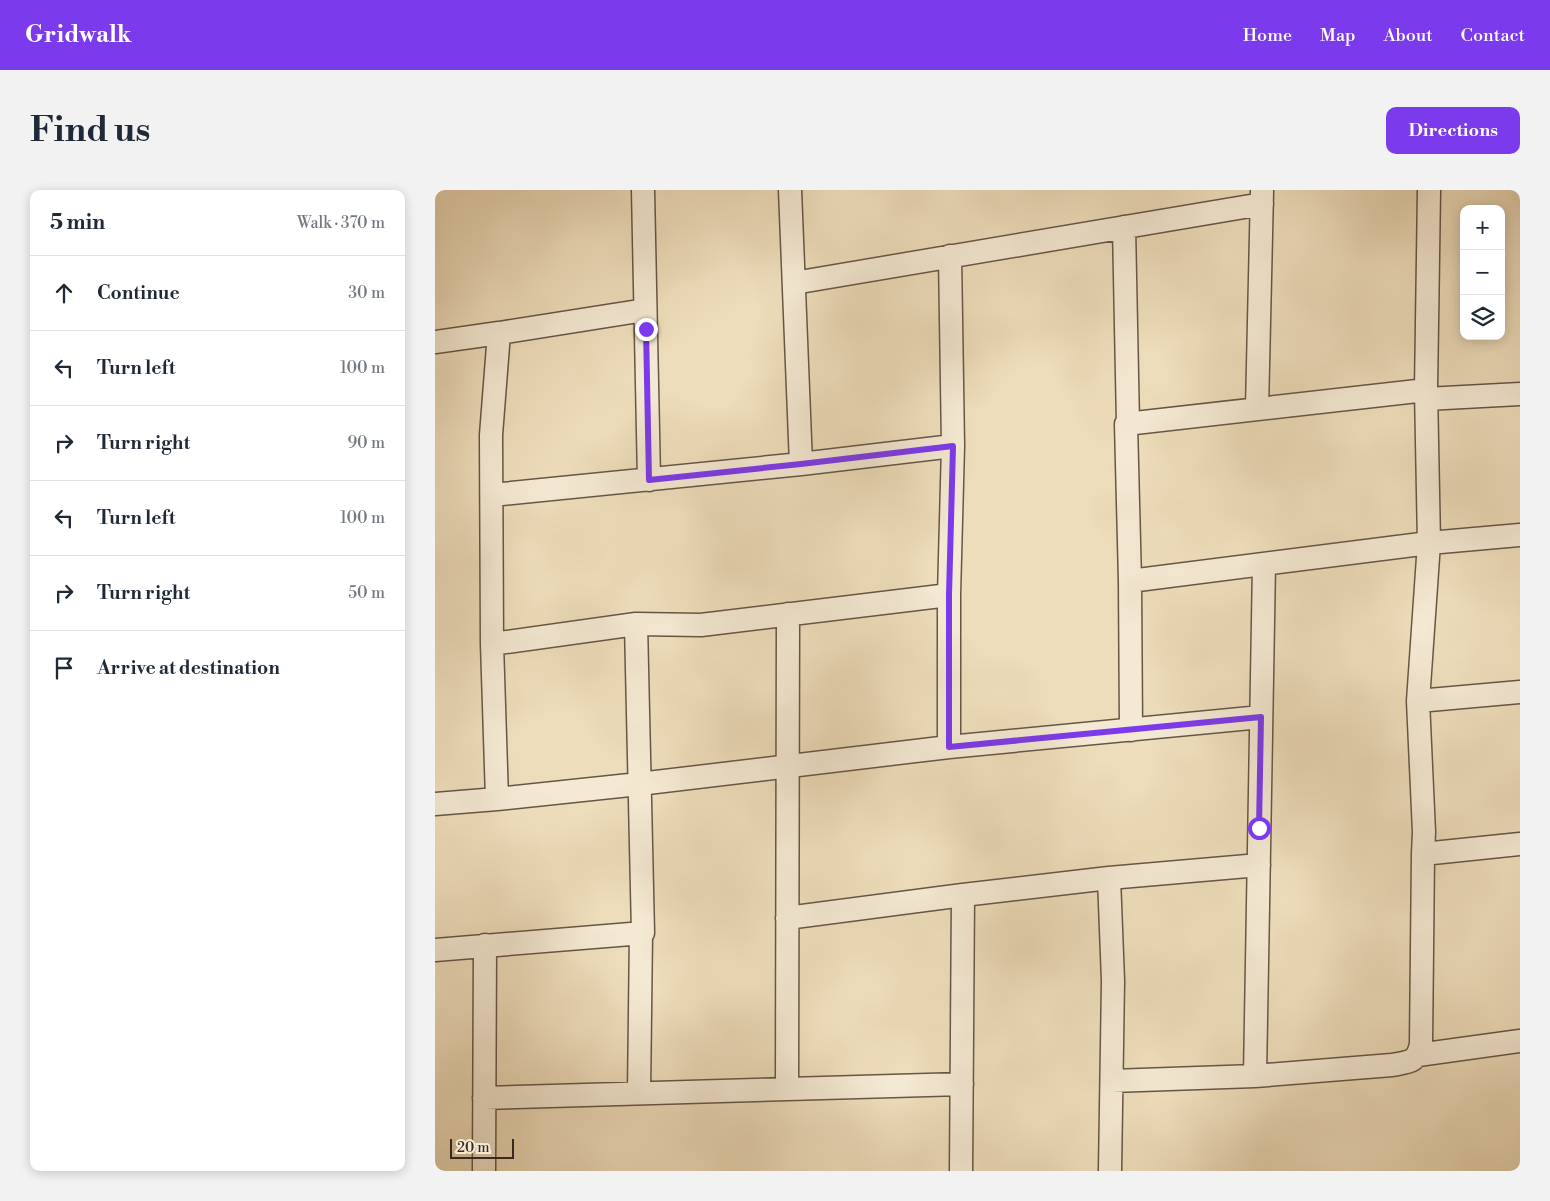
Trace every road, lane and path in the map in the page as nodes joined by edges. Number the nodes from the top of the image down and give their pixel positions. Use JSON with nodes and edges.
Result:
{"nodes":[{"id":1,"x":643,"y":190,"type":"edge"},
{"id":2,"x":790,"y":190,"type":"edge"},
{"id":3,"x":1429,"y":190,"type":"edge"},
{"id":4,"x":1262,"y":197,"type":"edge"},
{"id":5,"x":1124,"y":227,"type":"junction"},
{"id":6,"x":950,"y":256,"type":"junction"},
{"id":7,"x":794,"y":283,"type":"junction"},
{"id":8,"x":645,"y":310,"type":"junction"},
{"id":9,"x":499,"y":333,"type":"junction"},
{"id":10,"x":435,"y":342,"type":"edge"},
{"id":11,"x":1520,"y":394,"type":"edge"},
{"id":12,"x":1426,"y":395,"type":"junction"},
{"id":13,"x":1257,"y":409,"type":"junction"},
{"id":14,"x":1128,"y":424,"type":"junction"},
{"id":15,"x":953,"y":446,"type":"junction"},
{"id":16,"x":801,"y":464,"type":"junction"},
{"id":17,"x":649,"y":480,"type":"junction"},
{"id":18,"x":491,"y":495,"type":"junction"},
{"id":19,"x":1520,"y":536,"type":"edge"},
{"id":20,"x":1429,"y":543,"type":"junction"},
{"id":21,"x":1264,"y":564,"type":"junction"},
{"id":22,"x":1130,"y":581,"type":"junction"},
{"id":23,"x":949,"y":595,"type":"junction"},
{"id":24,"x":788,"y":614,"type":"junction"},
{"id":25,"x":637,"y":624,"type":"junction"},
{"id":26,"x":492,"y":644,"type":"junction"},
{"id":27,"x":1520,"y":692,"type":"edge"},
{"id":28,"x":1418,"y":701,"type":"junction"},
{"id":29,"x":1261,"y":717,"type":"junction"},
{"id":30,"x":1131,"y":730,"type":"junction"},
{"id":31,"x":949,"y":747,"type":"junction"},
{"id":32,"x":787,"y":766,"type":"junction"},
{"id":33,"x":639,"y":784,"type":"junction"},
{"id":34,"x":497,"y":799,"type":"junction"},
{"id":35,"x":435,"y":804,"type":"edge"},
{"id":36,"x":1520,"y":844,"type":"edge"},
{"id":37,"x":1423,"y":854,"type":"junction"},
{"id":38,"x":1259,"y":865,"type":"junction"},
{"id":39,"x":1109,"y":878,"type":"junction"},
{"id":40,"x":963,"y":895,"type":"junction"},
{"id":41,"x":787,"y":918,"type":"junction"},
{"id":42,"x":641,"y":933,"type":"junction"},
{"id":43,"x":485,"y":945,"type":"junction"},
{"id":44,"x":435,"y":950,"type":"edge"},
{"id":45,"x":1520,"y":1041,"type":"edge"},
{"id":46,"x":1418,"y":1055,"type":"junction"},
{"id":47,"x":1255,"y":1076,"type":"junction"},
{"id":48,"x":1112,"y":1081,"type":"junction"},
{"id":49,"x":962,"y":1084,"type":"junction"},
{"id":50,"x":787,"y":1089,"type":"junction"},
{"id":51,"x":639,"y":1093,"type":"junction"},
{"id":52,"x":485,"y":1098,"type":"junction"},
{"id":53,"x":484,"y":1171,"type":"edge"},
{"id":54,"x":961,"y":1171,"type":"edge"},
{"id":55,"x":1111,"y":1171,"type":"edge"}],
"edges":[{"from":1,"to":8,"type":"street"},
{"from":2,"to":7,"type":"street"},
{"from":3,"to":12,"type":"street"},
{"from":4,"to":5,"type":"street"},
{"from":4,"to":13,"type":"street"},
{"from":5,"to":6,"type":"street"},
{"from":5,"to":14,"type":"street"},
{"from":6,"to":7,"type":"street"},
{"from":6,"to":15,"type":"street"},
{"from":7,"to":16,"type":"street"},
{"from":8,"to":9,"type":"street"},
{"from":8,"to":17,"type":"street"},
{"from":9,"to":10,"type":"street"},
{"from":9,"to":18,"type":"street"},
{"from":11,"to":12,"type":"street"},
{"from":12,"to":13,"type":"street"},
{"from":12,"to":20,"type":"street"},
{"from":13,"to":14,"type":"street"},
{"from":14,"to":22,"type":"street"},
{"from":15,"to":16,"type":"street"},
{"from":15,"to":23,"type":"street"},
{"from":16,"to":17,"type":"street"},
{"from":17,"to":18,"type":"street"},
{"from":18,"to":26,"type":"street"},
{"from":19,"to":20,"type":"street"},
{"from":20,"to":21,"type":"street"},
{"from":20,"to":28,"type":"street"},
{"from":21,"to":22,"type":"street"},
{"from":21,"to":29,"type":"street"},
{"from":22,"to":30,"type":"street"},
{"from":23,"to":24,"type":"street"},
{"from":23,"to":31,"type":"street"},
{"from":24,"to":25,"type":"street"},
{"from":24,"to":32,"type":"street"},
{"from":25,"to":26,"type":"street"},
{"from":25,"to":33,"type":"street"},
{"from":26,"to":34,"type":"street"},
{"from":27,"to":28,"type":"street"},
{"from":28,"to":37,"type":"street"},
{"from":29,"to":30,"type":"street"},
{"from":29,"to":38,"type":"street"},
{"from":30,"to":31,"type":"street"},
{"from":31,"to":32,"type":"street"},
{"from":32,"to":33,"type":"street"},
{"from":32,"to":41,"type":"street"},
{"from":33,"to":34,"type":"street"},
{"from":33,"to":42,"type":"street"},
{"from":34,"to":35,"type":"street"},
{"from":36,"to":37,"type":"street"},
{"from":37,"to":46,"type":"street"},
{"from":38,"to":39,"type":"street"},
{"from":38,"to":47,"type":"street"},
{"from":39,"to":40,"type":"street"},
{"from":39,"to":48,"type":"street"},
{"from":40,"to":41,"type":"street"},
{"from":40,"to":49,"type":"street"},
{"from":41,"to":50,"type":"street"},
{"from":42,"to":43,"type":"street"},
{"from":42,"to":51,"type":"street"},
{"from":43,"to":44,"type":"street"},
{"from":43,"to":52,"type":"street"},
{"from":45,"to":46,"type":"street"},
{"from":46,"to":47,"type":"street"},
{"from":47,"to":48,"type":"street"},
{"from":48,"to":55,"type":"street"},
{"from":49,"to":50,"type":"street"},
{"from":49,"to":54,"type":"street"},
{"from":50,"to":51,"type":"street"},
{"from":51,"to":52,"type":"street"},
{"from":52,"to":53,"type":"street"}]}
